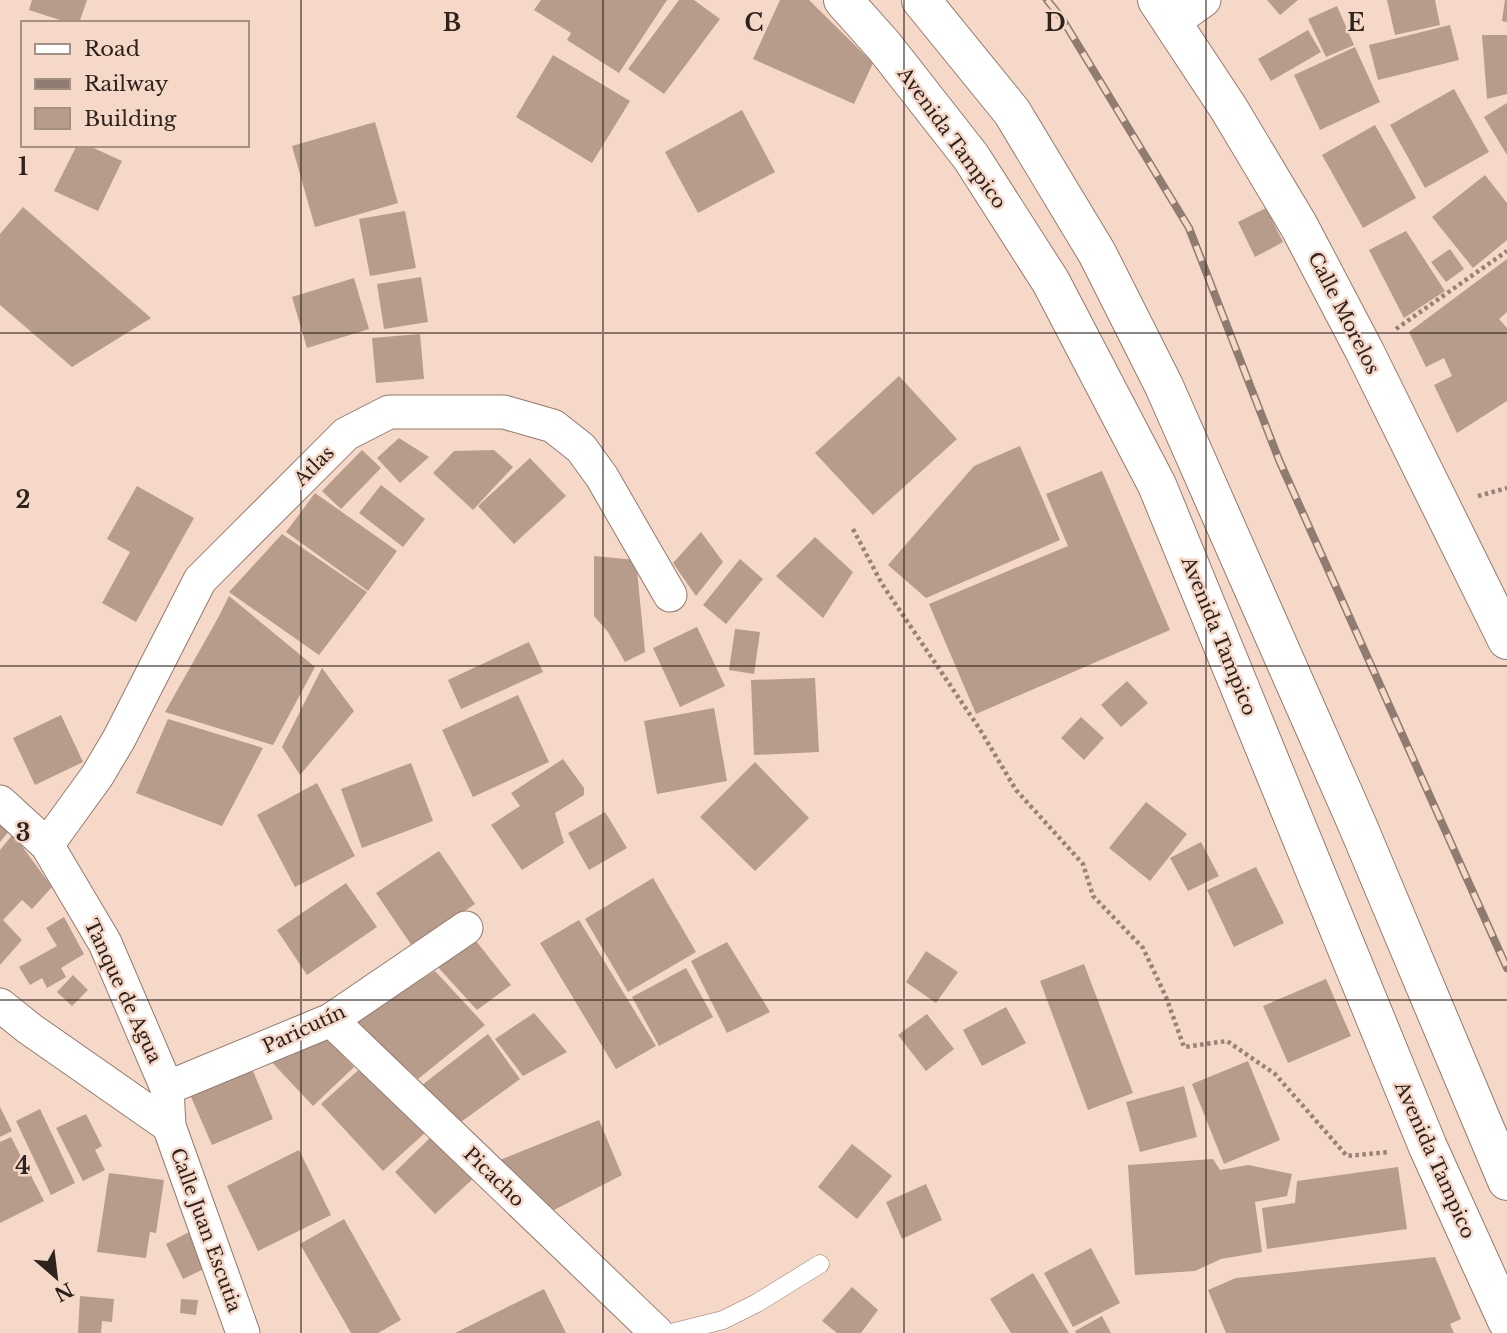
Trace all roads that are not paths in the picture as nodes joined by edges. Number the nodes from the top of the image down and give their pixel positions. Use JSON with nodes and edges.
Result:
{"nodes":[{"id":1,"x":843,"y":0,"type":"edge"},
{"id":2,"x":921,"y":0,"type":"edge"},
{"id":3,"x":1204,"y":0,"type":"edge"},
{"id":4,"x":1165,"y":11,"type":"edge"},
{"id":5,"x":670,"y":594,"type":"dead end"},
{"id":6,"x":1507,"y":640,"type":"edge"},
{"id":7,"x":0,"y":802,"type":"edge"},
{"id":8,"x":47,"y":845,"type":"junction"},
{"id":9,"x":466,"y":928,"type":"dead end"},
{"id":10,"x":0,"y":1004,"type":"edge"},
{"id":11,"x":331,"y":1020,"type":"junction"},
{"id":12,"x":167,"y":1088,"type":"junction"},
{"id":13,"x":169,"y":1126,"type":"junction"},
{"id":14,"x":1507,"y":1181,"type":"edge"},
{"id":15,"x":820,"y":1264,"type":"dead end"},
{"id":16,"x":1507,"y":1321,"type":"edge"},
{"id":17,"x":243,"y":1333,"type":"edge"},
{"id":18,"x":657,"y":1333,"type":"edge"},
{"id":19,"x":671,"y":1333,"type":"edge"}],
"edges":[{"from":1,"to":16,"type":"main road","name":"Avenida Tampico"},
{"from":2,"to":14,"type":"main road"},
{"from":3,"to":4,"type":"street"},
{"from":4,"to":6,"type":"main road","name":"Calle Morelos"},
{"from":5,"to":8,"type":"street","name":"Atlas"},
{"from":7,"to":8,"type":"street","name":"Tanque de Agua"},
{"from":8,"to":12,"type":"street","name":"Tanque de Agua"},
{"from":9,"to":11,"type":"street","name":"Paricutín"},
{"from":10,"to":13,"type":"street"},
{"from":11,"to":12,"type":"street","name":"Paricutín"},
{"from":11,"to":18,"type":"street","name":"Picacho"},
{"from":12,"to":13,"type":"street","name":"Tanque de Agua"},
{"from":13,"to":17,"type":"street","name":"Calle Juan Escutia"},
{"from":15,"to":19,"type":"lane"}]}
